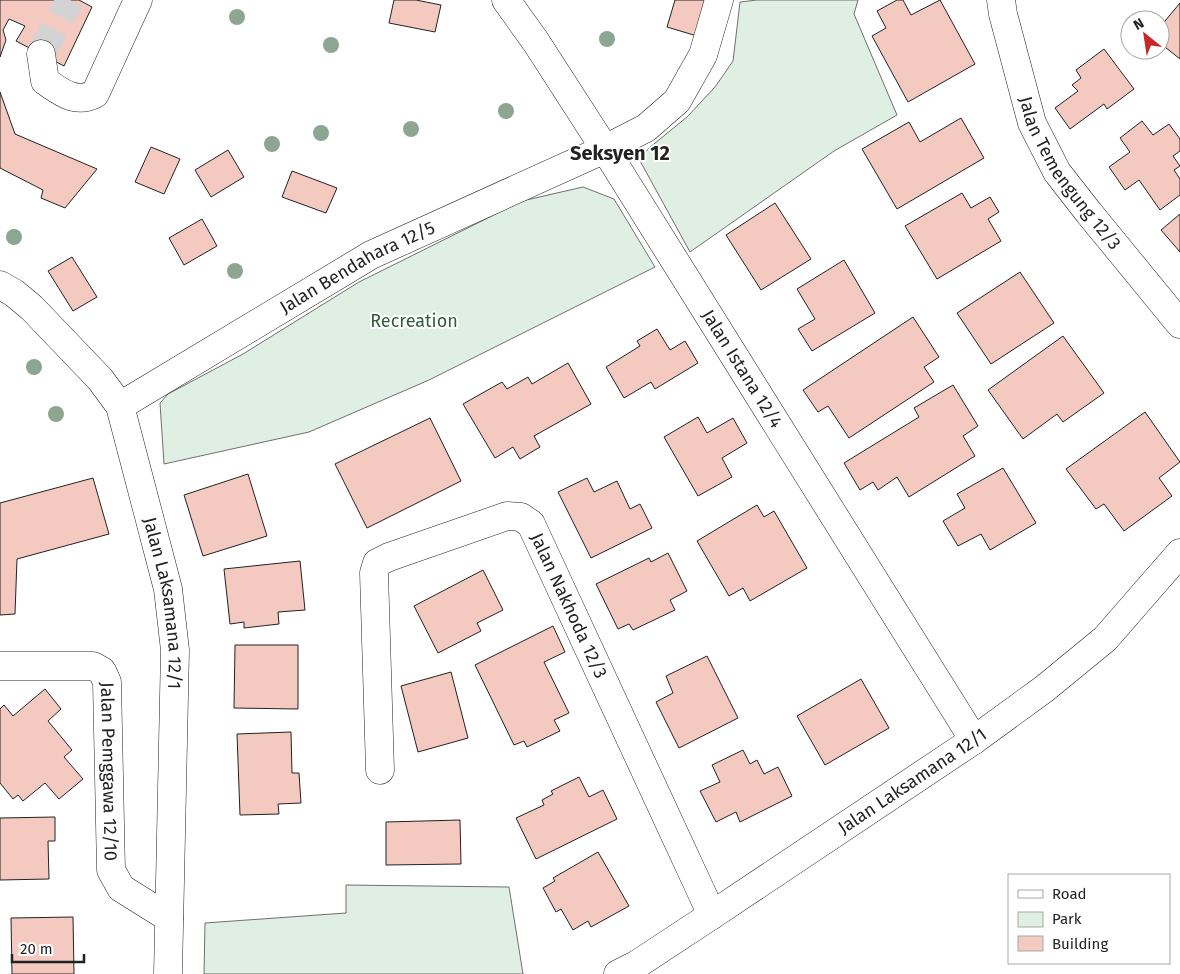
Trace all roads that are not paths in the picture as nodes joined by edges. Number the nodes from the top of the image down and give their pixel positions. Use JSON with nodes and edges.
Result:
{"nodes":[{"id":1,"x":138,"y":0,"type":"edge"},
{"id":2,"x":506,"y":0,"type":"edge"},
{"id":3,"x":718,"y":0,"type":"edge"},
{"id":4,"x":1001,"y":0,"type":"edge"},
{"id":5,"x":41,"y":54,"type":"tunnel mouth"},
{"id":6,"x":605,"y":149,"type":"junction"},
{"id":7,"x":0,"y":285,"type":"edge"},
{"id":8,"x":1180,"y":324,"type":"edge"},
{"id":9,"x":120,"y":406,"type":"junction"},
{"id":10,"x":1180,"y":553,"type":"edge"},
{"id":11,"x":0,"y":666,"type":"edge"},
{"id":12,"x":974,"y":740,"type":"junction"},
{"id":13,"x":380,"y":770,"type":"dead end"},
{"id":14,"x":712,"y":915,"type":"junction"},
{"id":15,"x":169,"y":918,"type":"junction"},
{"id":16,"x":168,"y":974,"type":"edge"},
{"id":17,"x":618,"y":974,"type":"edge"}],
"edges":[{"from":1,"to":5,"type":"street"},
{"from":2,"to":6,"type":"street","name":"Jalan Istana 12/4"},
{"from":3,"to":6,"type":"street","name":"Jalan Bendahara 12/5"},
{"from":4,"to":8,"type":"street","name":"Jalan Temengung 12/3"},
{"from":6,"to":9,"type":"street","name":"Jalan Bendahara 12/5"},
{"from":6,"to":12,"type":"street","name":"Jalan Istana 12/4"},
{"from":7,"to":9,"type":"street","name":"Jalan Laksamana 12/1"},
{"from":9,"to":15,"type":"street","name":"Jalan Laksamana 12/1"},
{"from":10,"to":12,"type":"street","name":"Jalan Laksamana 12/1"},
{"from":11,"to":15,"type":"street","name":"Jalan Pemggawa 12/10"},
{"from":12,"to":14,"type":"street","name":"Jalan Laksamana 12/1"},
{"from":13,"to":14,"type":"street","name":"Jalan Nakhoda 12/3"},
{"from":14,"to":17,"type":"street","name":"Jalan Laksamana 12/1"},
{"from":15,"to":16,"type":"street","name":"Jalan Laksamana 12/1"}]}
